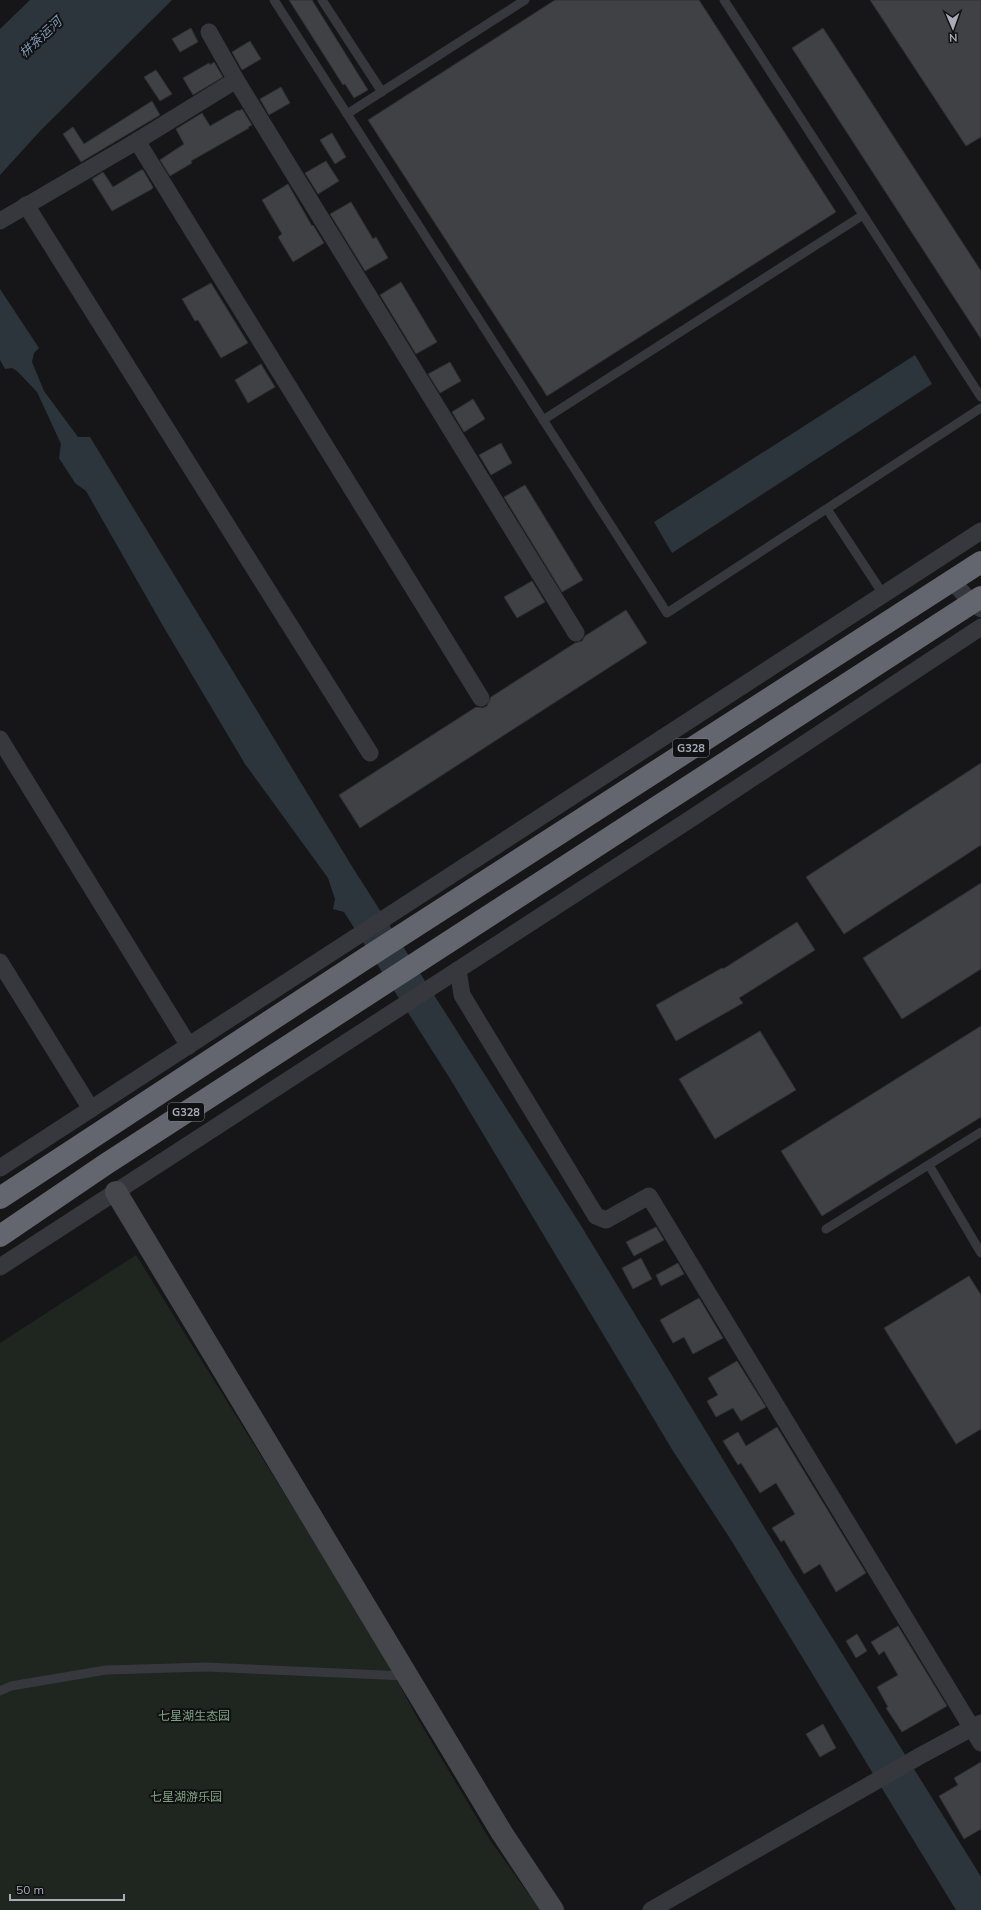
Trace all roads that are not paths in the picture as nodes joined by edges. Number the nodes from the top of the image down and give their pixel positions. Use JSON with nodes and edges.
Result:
{"nodes":[{"id":1,"x":274,"y":0,"type":"edge"},
{"id":2,"x":322,"y":0,"type":"edge"},
{"id":3,"x":525,"y":0,"type":"edge"},
{"id":4,"x":724,"y":0,"type":"edge"},
{"id":5,"x":209,"y":32,"type":"dead end"},
{"id":6,"x":236,"y":80,"type":"junction"},
{"id":7,"x":382,"y":92,"type":"junction"},
{"id":8,"x":347,"y":114,"type":"junction"},
{"id":9,"x":137,"y":141,"type":"junction"},
{"id":10,"x":26,"y":205,"type":"junction"},
{"id":11,"x":863,"y":215,"type":"junction"},
{"id":12,"x":0,"y":221,"type":"edge"},
{"id":13,"x":981,"y":397,"type":"edge"},
{"id":14,"x":981,"y":408,"type":"edge"},
{"id":15,"x":543,"y":420,"type":"junction"},
{"id":16,"x":827,"y":509,"type":"junction"},
{"id":17,"x":981,"y":531,"type":"edge"},
{"id":18,"x":981,"y":562,"type":"edge"},
{"id":19,"x":952,"y":581,"type":"junction"},
{"id":20,"x":883,"y":594,"type":"junction"},
{"id":21,"x":978,"y":603,"type":"edge"},
{"id":22,"x":897,"y":616,"type":"junction"},
{"id":23,"x":981,"y":627,"type":"edge"},
{"id":24,"x":576,"y":633,"type":"dead end"},
{"id":25,"x":481,"y":698,"type":"dead end"},
{"id":26,"x":0,"y":739,"type":"edge"},
{"id":27,"x":370,"y":753,"type":"dead end"},
{"id":28,"x":0,"y":962,"type":"edge"},
{"id":29,"x":458,"y":970,"type":"junction"},
{"id":30,"x":188,"y":1046,"type":"junction"},
{"id":31,"x":91,"y":1109,"type":"junction"},
{"id":32,"x":981,"y":1132,"type":"edge"},
{"id":33,"x":929,"y":1165,"type":"junction"},
{"id":34,"x":0,"y":1168,"type":"edge"},
{"id":35,"x":116,"y":1192,"type":"junction"},
{"id":36,"x":0,"y":1198,"type":"edge"},
{"id":37,"x":826,"y":1229,"type":"dead end"},
{"id":38,"x":0,"y":1236,"type":"edge"},
{"id":39,"x":981,"y":1253,"type":"edge"},
{"id":40,"x":0,"y":1267,"type":"edge"},
{"id":41,"x":408,"y":1676,"type":"junction"},
{"id":42,"x":0,"y":1690,"type":"edge"},
{"id":43,"x":976,"y":1726,"type":"edge"},
{"id":44,"x":981,"y":1743,"type":"edge"},
{"id":45,"x":552,"y":1910,"type":"edge"},
{"id":46,"x":651,"y":1910,"type":"edge"}],
"edges":[{"from":1,"to":8,"type":"lane"},
{"from":2,"to":7,"type":"lane"},
{"from":3,"to":7,"type":"lane"},
{"from":4,"to":11,"type":"lane"},
{"from":5,"to":6,"type":"street"},
{"from":6,"to":9,"type":"street"},
{"from":6,"to":24,"type":"street"},
{"from":7,"to":8,"type":"lane"},
{"from":8,"to":15,"type":"lane"},
{"from":9,"to":10,"type":"street"},
{"from":9,"to":25,"type":"street"},
{"from":10,"to":12,"type":"street"},
{"from":10,"to":27,"type":"street"},
{"from":11,"to":13,"type":"lane"},
{"from":11,"to":15,"type":"lane"},
{"from":14,"to":16,"type":"lane"},
{"from":15,"to":16,"type":"lane"},
{"from":16,"to":20,"type":"lane"},
{"from":17,"to":20,"type":"street"},
{"from":18,"to":19,"type":"highway","number":"G328"},
{"from":19,"to":21,"type":"street"},
{"from":19,"to":22,"type":"highway","number":"G328"},
{"from":20,"to":22,"type":"street"},
{"from":20,"to":30,"type":"street"},
{"from":21,"to":38,"type":"highway","number":"G328"},
{"from":22,"to":36,"type":"highway","number":"G328"},
{"from":23,"to":29,"type":"street"},
{"from":26,"to":30,"type":"street"},
{"from":28,"to":31,"type":"street"},
{"from":29,"to":35,"type":"street"},
{"from":29,"to":43,"type":"street"},
{"from":30,"to":31,"type":"street"},
{"from":31,"to":34,"type":"street"},
{"from":32,"to":33,"type":"lane"},
{"from":33,"to":37,"type":"lane"},
{"from":33,"to":39,"type":"lane"},
{"from":35,"to":40,"type":"street"},
{"from":35,"to":41,"type":"street"},
{"from":41,"to":42,"type":"lane"},
{"from":41,"to":45,"type":"street"},
{"from":43,"to":44,"type":"street"},
{"from":43,"to":46,"type":"street"}]}
